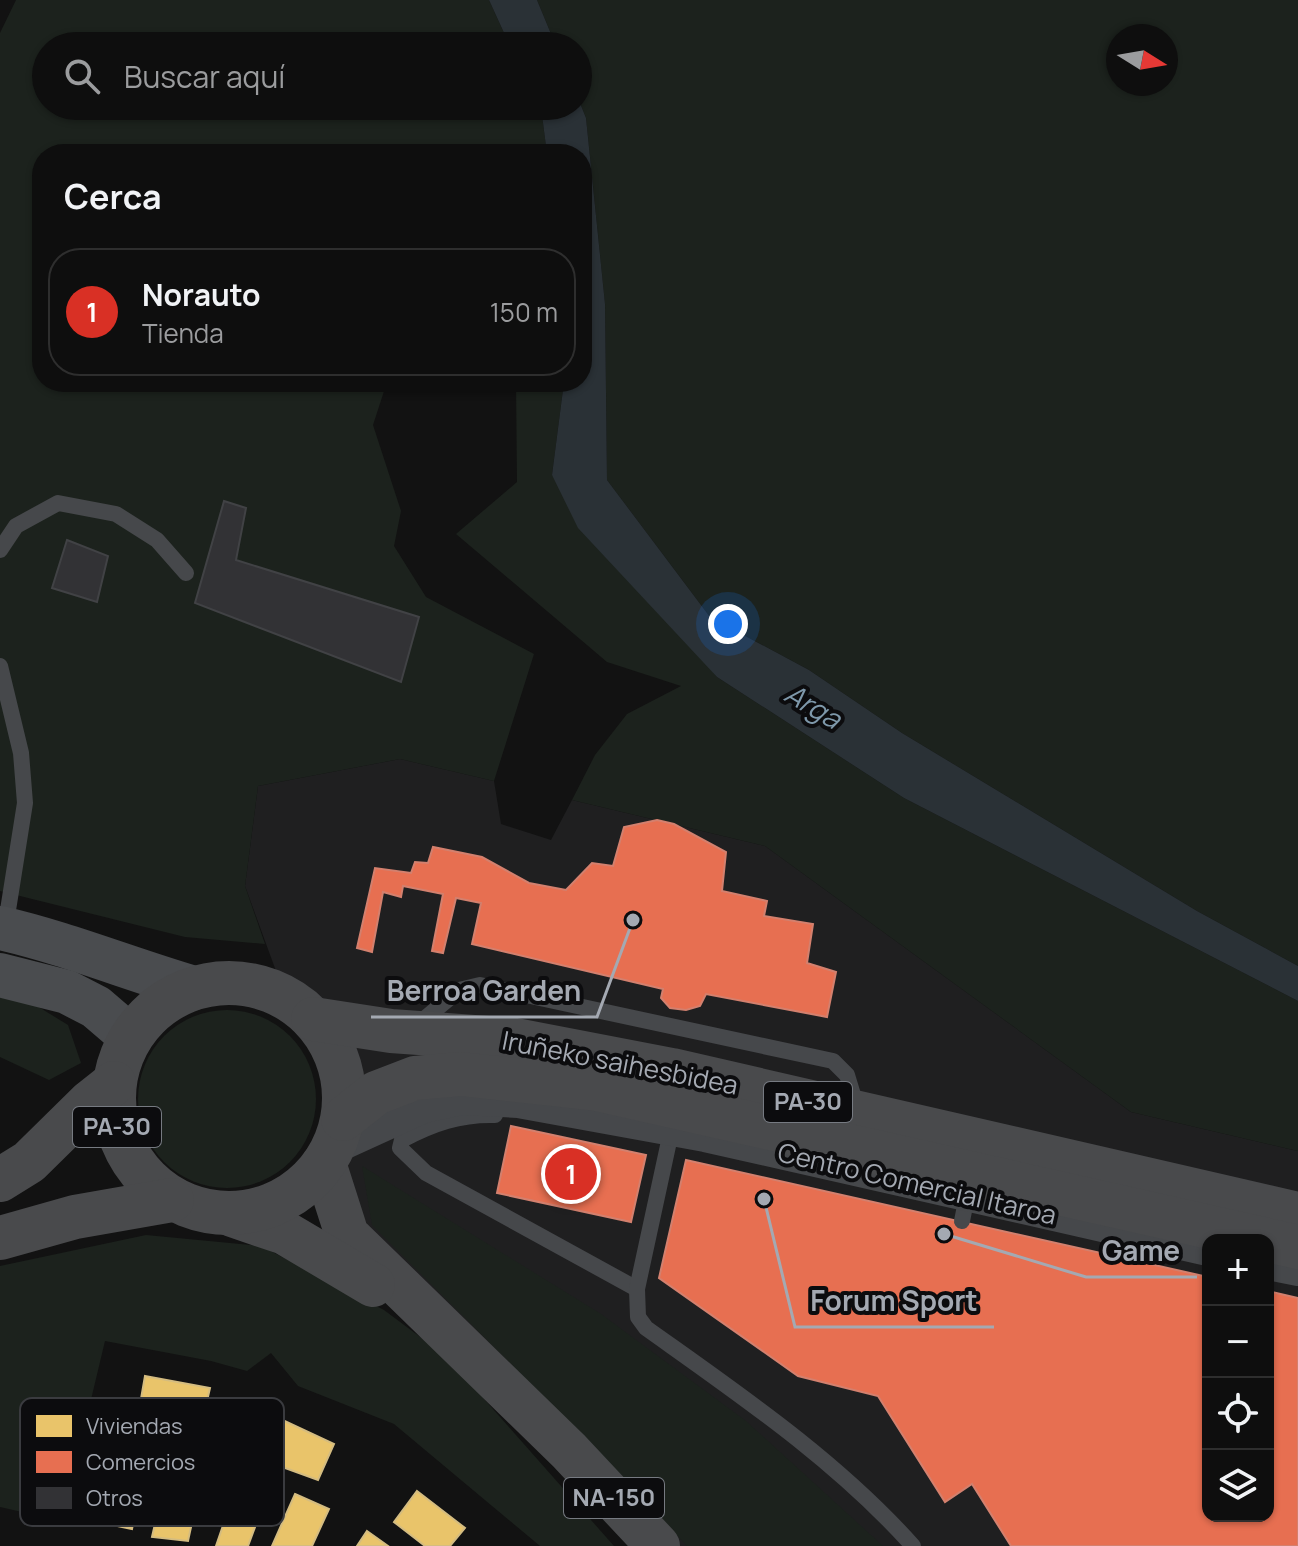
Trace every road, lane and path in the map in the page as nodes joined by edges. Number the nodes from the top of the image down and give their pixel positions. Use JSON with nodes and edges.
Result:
{"nodes":[{"id":1,"x":0,"y":550,"type":"edge"},
{"id":2,"x":186,"y":573,"type":"dead end"},
{"id":3,"x":0,"y":666,"type":"edge"},
{"id":4,"x":2,"y":929,"type":"edge"},
{"id":5,"x":0,"y":975,"type":"edge"},
{"id":6,"x":194,"y":988,"type":"junction"},
{"id":7,"x":313,"y":1019,"type":"junction"},
{"id":8,"x":131,"y":1037,"type":"junction"},
{"id":9,"x":114,"y":1083,"type":"junction"},
{"id":10,"x":568,"y":1111,"type":"junction"},
{"id":11,"x":671,"y":1132,"type":"junction"},
{"id":12,"x":333,"y":1144,"type":"junction"},
{"id":13,"x":0,"y":1180,"type":"edge"},
{"id":14,"x":172,"y":1200,"type":"junction"},
{"id":15,"x":1298,"y":1214,"type":"edge"},
{"id":16,"x":232,"y":1215,"type":"junction"},
{"id":17,"x":0,"y":1238,"type":"edge"},
{"id":18,"x":1298,"y":1247,"type":"edge"},
{"id":19,"x":1202,"y":1250,"type":"edge"},
{"id":20,"x":1274,"y":1266,"type":"edge"},
{"id":21,"x":1298,"y":1271,"type":"edge"},
{"id":22,"x":637,"y":1289,"type":"junction"},
{"id":23,"x":434,"y":1320,"type":"junction"},
{"id":24,"x":658,"y":1546,"type":"edge"},
{"id":25,"x":913,"y":1546,"type":"edge"}],
"edges":[{"from":1,"to":2,"type":"lane"},
{"from":3,"to":4,"type":"lane"},
{"from":4,"to":6,"type":"street"},
{"from":5,"to":8,"type":"street"},
{"from":6,"to":7,"type":"main road","number":"PA-30"},
{"from":6,"to":8,"type":"main road","number":"PA-30"},
{"from":7,"to":12,"type":"main road","number":"PA-30"},
{"from":7,"to":15,"type":"main road","name":"Iruñeko saihesbidea","number":"PA-30"},
{"from":8,"to":9,"type":"main road","number":"PA-30"},
{"from":9,"to":13,"type":"main road","number":"PA-30"},
{"from":9,"to":14,"type":"main road","number":"PA-30"},
{"from":10,"to":11,"type":"street","name":"Centro Comercial Itaroa"},
{"from":10,"to":12,"type":"street","name":"Centro Comercial Itaroa"},
{"from":10,"to":22,"type":"lane"},
{"from":11,"to":19,"type":"street","name":"Centro Comercial Itaroa"},
{"from":11,"to":22,"type":"lane"},
{"from":12,"to":16,"type":"main road","number":"PA-30"},
{"from":12,"to":18,"type":"main road","name":"Iruñeko saihesbidea","number":"PA-30"},
{"from":12,"to":23,"type":"main road"},
{"from":14,"to":16,"type":"main road","number":"PA-30"},
{"from":14,"to":17,"type":"main road","number":"PA-30"},
{"from":16,"to":23,"type":"main road"},
{"from":20,"to":21,"type":"street"},
{"from":22,"to":25,"type":"lane"},
{"from":23,"to":24,"type":"main road","number":"NA-150"}]}
